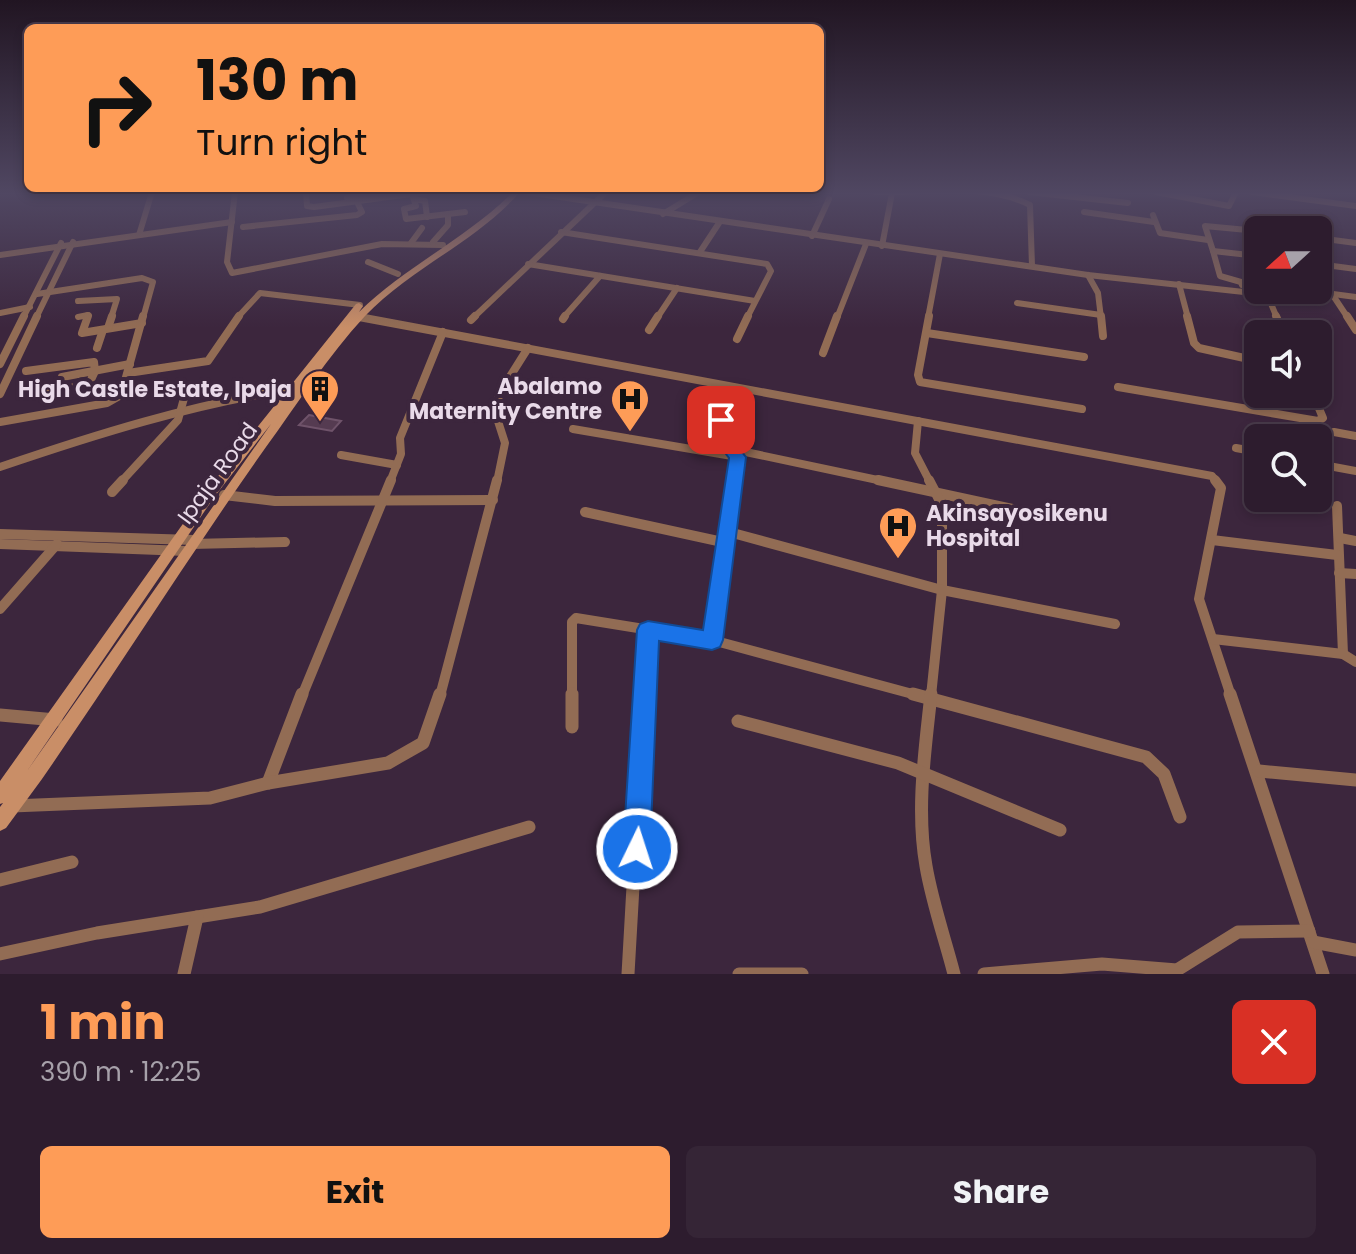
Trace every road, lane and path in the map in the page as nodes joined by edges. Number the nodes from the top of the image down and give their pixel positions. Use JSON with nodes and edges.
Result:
{"nodes":[{"id":1,"x":110,"y":237,"type":"edge"},
{"id":2,"x":230,"y":237,"type":"edge"},
{"id":3,"x":415,"y":237,"type":"edge"},
{"id":4,"x":441,"y":237,"type":"edge"},
{"id":5,"x":446,"y":237,"type":"edge"},
{"id":6,"x":465,"y":237,"type":"edge"},
{"id":7,"x":555,"y":237,"type":"edge"},
{"id":8,"x":599,"y":237,"type":"edge"},
{"id":9,"x":710,"y":237,"type":"edge"},
{"id":10,"x":822,"y":237,"type":"edge"},
{"id":11,"x":884,"y":237,"type":"edge"},
{"id":12,"x":1031,"y":237,"type":"edge"},
{"id":13,"x":1188,"y":237,"type":"edge"},
{"id":14,"x":1208,"y":240,"type":"joint"},
{"id":15,"x":1332,"y":240,"type":"edge"},
{"id":16,"x":73,"y":243,"type":"junction"},
{"id":17,"x":411,"y":243,"type":"junction"},
{"id":18,"x":438,"y":243,"type":"junction"},
{"id":19,"x":1356,"y":243,"type":"edge"},
{"id":20,"x":866,"y":244,"type":"junction"},
{"id":21,"x":61,"y":245,"type":"junction"},
{"id":22,"x":882,"y":246,"type":"junction"},
{"id":23,"x":1213,"y":251,"type":"junction"},
{"id":24,"x":700,"y":252,"type":"junction"},
{"id":25,"x":0,"y":253,"type":"edge"},
{"id":26,"x":940,"y":254,"type":"junction"},
{"id":27,"x":1244,"y":254,"type":"edge"},
{"id":28,"x":368,"y":262,"type":"dead end"},
{"id":29,"x":528,"y":264,"type":"junction"},
{"id":30,"x":1032,"y":266,"type":"junction"},
{"id":31,"x":1332,"y":266,"type":"edge"},
{"id":32,"x":1356,"y":269,"type":"edge"},
{"id":33,"x":398,"y":274,"type":"junction"},
{"id":34,"x":1088,"y":275,"type":"junction"},
{"id":35,"x":600,"y":276,"type":"junction"},
{"id":36,"x":1241,"y":282,"type":"junction"},
{"id":37,"x":1244,"y":282,"type":"edge"},
{"id":38,"x":1179,"y":284,"type":"junction"},
{"id":39,"x":677,"y":288,"type":"junction"},
{"id":40,"x":1244,"y":292,"type":"joint"},
{"id":41,"x":48,"y":293,"type":"junction"},
{"id":42,"x":37,"y":294,"type":"junction"},
{"id":43,"x":1332,"y":294,"type":"joint"},
{"id":44,"x":1356,"y":297,"type":"edge"},
{"id":45,"x":78,"y":301,"type":"dead end"},
{"id":46,"x":755,"y":301,"type":"junction"},
{"id":47,"x":1017,"y":303,"type":"dead end"},
{"id":48,"x":30,"y":307,"type":"junction"},
{"id":49,"x":359,"y":311,"type":"junction"},
{"id":50,"x":0,"y":313,"type":"edge"},
{"id":51,"x":1101,"y":315,"type":"junction"},
{"id":52,"x":78,"y":317,"type":"dead end"},
{"id":53,"x":563,"y":319,"type":"dead end"},
{"id":54,"x":471,"y":320,"type":"dead end"},
{"id":55,"x":142,"y":323,"type":"junction"},
{"id":56,"x":106,"y":329,"type":"junction"},
{"id":57,"x":649,"y":330,"type":"dead end"},
{"id":58,"x":1356,"y":330,"type":"edge"},
{"id":59,"x":443,"y":332,"type":"junction"},
{"id":60,"x":927,"y":333,"type":"junction"},
{"id":61,"x":1103,"y":336,"type":"dead end"},
{"id":62,"x":737,"y":339,"type":"dead end"},
{"id":63,"x":97,"y":348,"type":"dead end"},
{"id":64,"x":528,"y":348,"type":"junction"},
{"id":65,"x":823,"y":353,"type":"dead end"},
{"id":66,"x":18,"y":354,"type":"junction"},
{"id":67,"x":1084,"y":357,"type":"dead end"},
{"id":68,"x":1244,"y":358,"type":"edge"},
{"id":69,"x":1,"y":359,"type":"edge"},
{"id":70,"x":129,"y":369,"type":"junction"},
{"id":71,"x":26,"y":371,"type":"dead end"},
{"id":72,"x":95,"y":371,"type":"junction"},
{"id":73,"x":62,"y":377,"type":"dead end"},
{"id":74,"x":733,"y":387,"type":"junction"},
{"id":75,"x":1118,"y":387,"type":"dead end"},
{"id":76,"x":291,"y":389,"type":"junction"},
{"id":77,"x":186,"y":391,"type":"dead end"},
{"id":78,"x":48,"y":393,"type":"dead end"},
{"id":79,"x":0,"y":394,"type":"edge"},
{"id":80,"x":1319,"y":408,"type":"edge"},
{"id":81,"x":182,"y":409,"type":"junction"},
{"id":82,"x":1082,"y":409,"type":"dead end"},
{"id":83,"x":918,"y":421,"type":"junction"},
{"id":84,"x":0,"y":422,"type":"edge"},
{"id":85,"x":573,"y":429,"type":"dead end"},
{"id":86,"x":1334,"y":432,"type":"dead end"},
{"id":87,"x":1356,"y":436,"type":"edge"},
{"id":88,"x":1236,"y":448,"type":"dead end"},
{"id":89,"x":1244,"y":449,"type":"edge"},
{"id":90,"x":737,"y":454,"type":"junction"},
{"id":91,"x":341,"y":455,"type":"dead end"},
{"id":92,"x":397,"y":465,"type":"junction"},
{"id":93,"x":0,"y":467,"type":"edge"},
{"id":94,"x":1332,"y":467,"type":"edge"},
{"id":95,"x":1356,"y":471,"type":"edge"},
{"id":96,"x":112,"y":492,"type":"dead end"},
{"id":97,"x":224,"y":495,"type":"junction"},
{"id":98,"x":939,"y":496,"type":"junction"},
{"id":99,"x":382,"y":500,"type":"junction"},
{"id":100,"x":493,"y":500,"type":"junction"},
{"id":101,"x":1337,"y":506,"type":"dead end"},
{"id":102,"x":1017,"y":510,"type":"dead end"},
{"id":103,"x":585,"y":512,"type":"dead end"},
{"id":104,"x":0,"y":534,"type":"edge"},
{"id":105,"x":728,"y":538,"type":"junction"},
{"id":106,"x":1340,"y":538,"type":"junction"},
{"id":107,"x":1212,"y":540,"type":"junction"},
{"id":108,"x":1356,"y":541,"type":"edge"},
{"id":109,"x":285,"y":542,"type":"dead end"},
{"id":110,"x":0,"y":544,"type":"edge"},
{"id":111,"x":57,"y":544,"type":"junction"},
{"id":112,"x":174,"y":544,"type":"junction"},
{"id":113,"x":190,"y":545,"type":"junction"},
{"id":114,"x":1337,"y":555,"type":"junction"},
{"id":115,"x":1339,"y":573,"type":"junction"},
{"id":116,"x":1356,"y":574,"type":"edge"},
{"id":117,"x":942,"y":590,"type":"junction"},
{"id":118,"x":0,"y":609,"type":"edge"},
{"id":119,"x":1115,"y":624,"type":"dead end"},
{"id":120,"x":648,"y":630,"type":"junction"},
{"id":121,"x":1213,"y":639,"type":"junction"},
{"id":122,"x":712,"y":640,"type":"junction"},
{"id":123,"x":1343,"y":654,"type":"junction"},
{"id":124,"x":1356,"y":662,"type":"edge"},
{"id":125,"x":932,"y":700,"type":"junction"},
{"id":126,"x":0,"y":715,"type":"edge"},
{"id":127,"x":56,"y":720,"type":"junction"},
{"id":128,"x":738,"y":721,"type":"dead end"},
{"id":129,"x":572,"y":727,"type":"dead end"},
{"id":130,"x":1259,"y":771,"type":"junction"},
{"id":131,"x":923,"y":774,"type":"junction"},
{"id":132,"x":1356,"y":780,"type":"edge"},
{"id":133,"x":268,"y":783,"type":"junction"},
{"id":134,"x":0,"y":796,"type":"edge"},
{"id":135,"x":12,"y":806,"type":"junction"},
{"id":136,"x":1180,"y":817,"type":"dead end"},
{"id":137,"x":0,"y":822,"type":"edge"},
{"id":138,"x":529,"y":827,"type":"dead end"},
{"id":139,"x":1060,"y":830,"type":"dead end"},
{"id":140,"x":72,"y":862,"type":"dead end"},
{"id":141,"x":0,"y":880,"type":"edge"},
{"id":142,"x":197,"y":917,"type":"junction"},
{"id":143,"x":1311,"y":937,"type":"junction"},
{"id":144,"x":1356,"y":950,"type":"edge"},
{"id":145,"x":0,"y":954,"type":"edge"},
{"id":146,"x":1138,"y":971,"type":"edge"},
{"id":147,"x":184,"y":974,"type":"edge"},
{"id":148,"x":628,"y":974,"type":"edge"},
{"id":149,"x":739,"y":974,"type":"edge"},
{"id":150,"x":802,"y":974,"type":"edge"},
{"id":151,"x":954,"y":974,"type":"edge"},
{"id":152,"x":984,"y":974,"type":"edge"},
{"id":153,"x":1323,"y":974,"type":"edge"}],
"edges":[{"from":1,"to":16,"type":"street"},
{"from":2,"to":17,"type":"street"},
{"from":3,"to":17,"type":"street"},
{"from":4,"to":18,"type":"street"},
{"from":5,"to":18,"type":"main road","name":"Ipaja Road"},
{"from":6,"to":49,"type":"main road","name":"Ipaja Road"},
{"from":7,"to":29,"type":"street"},
{"from":8,"to":24,"type":"street"},
{"from":9,"to":24,"type":"street"},
{"from":10,"to":20,"type":"street"},
{"from":11,"to":22,"type":"street"},
{"from":12,"to":30,"type":"street"},
{"from":13,"to":14,"type":"street"},
{"from":14,"to":23,"type":"street"},
{"from":15,"to":19,"type":"street"},
{"from":16,"to":21,"type":"street"},
{"from":16,"to":41,"type":"street"},
{"from":17,"to":18,"type":"street"},
{"from":18,"to":33,"type":"main road","name":"Ipaja Road"},
{"from":20,"to":22,"type":"street"},
{"from":20,"to":65,"type":"street"},
{"from":21,"to":25,"type":"street"},
{"from":21,"to":42,"type":"street"},
{"from":22,"to":26,"type":"street"},
{"from":23,"to":27,"type":"street"},
{"from":23,"to":36,"type":"street"},
{"from":24,"to":46,"type":"street"},
{"from":26,"to":30,"type":"street"},
{"from":26,"to":60,"type":"street"},
{"from":28,"to":33,"type":"street"},
{"from":29,"to":35,"type":"street"},
{"from":29,"to":54,"type":"street"},
{"from":30,"to":34,"type":"street"},
{"from":31,"to":32,"type":"street"},
{"from":33,"to":49,"type":"main road","name":"Ipaja Road"},
{"from":34,"to":38,"type":"street"},
{"from":34,"to":51,"type":"street"},
{"from":35,"to":39,"type":"street"},
{"from":35,"to":53,"type":"street"},
{"from":36,"to":37,"type":"street"},
{"from":36,"to":40,"type":"street"},
{"from":38,"to":40,"type":"street"},
{"from":38,"to":68,"type":"street"},
{"from":39,"to":46,"type":"street"},
{"from":39,"to":57,"type":"street"},
{"from":41,"to":42,"type":"street"},
{"from":41,"to":55,"type":"street"},
{"from":41,"to":66,"type":"street"},
{"from":42,"to":48,"type":"street"},
{"from":43,"to":44,"type":"street"},
{"from":43,"to":58,"type":"street"},
{"from":45,"to":56,"type":"street"},
{"from":46,"to":62,"type":"street"},
{"from":47,"to":51,"type":"street"},
{"from":48,"to":50,"type":"street"},
{"from":48,"to":69,"type":"street"},
{"from":49,"to":59,"type":"street"},
{"from":49,"to":70,"type":"street"},
{"from":49,"to":76,"type":"main road","name":"Ipaja Road"},
{"from":49,"to":97,"type":"main road","name":"Ipaja Road"},
{"from":51,"to":61,"type":"street"},
{"from":52,"to":56,"type":"street"},
{"from":55,"to":56,"type":"street"},
{"from":55,"to":70,"type":"street"},
{"from":56,"to":63,"type":"street"},
{"from":59,"to":64,"type":"street"},
{"from":59,"to":92,"type":"street"},
{"from":60,"to":67,"type":"street"},
{"from":60,"to":82,"type":"street"},
{"from":64,"to":74,"type":"street"},
{"from":64,"to":100,"type":"street"},
{"from":66,"to":69,"type":"street"},
{"from":66,"to":79,"type":"street"},
{"from":70,"to":72,"type":"street"},
{"from":70,"to":84,"type":"street"},
{"from":71,"to":72,"type":"street"},
{"from":72,"to":73,"type":"street"},
{"from":72,"to":78,"type":"street"},
{"from":74,"to":83,"type":"street"},
{"from":74,"to":90,"type":"street"},
{"from":75,"to":80,"type":"street"},
{"from":76,"to":81,"type":"street"},
{"from":76,"to":112,"type":"main road","name":"Ipaja Road"},
{"from":77,"to":81,"type":"street"},
{"from":81,"to":93,"type":"street"},
{"from":81,"to":96,"type":"street"},
{"from":83,"to":98,"type":"street"},
{"from":83,"to":107,"type":"street"},
{"from":85,"to":90,"type":"street"},
{"from":86,"to":87,"type":"street"},
{"from":88,"to":89,"type":"street"},
{"from":90,"to":98,"type":"street"},
{"from":90,"to":105,"type":"street"},
{"from":91,"to":92,"type":"street"},
{"from":92,"to":99,"type":"street"},
{"from":94,"to":95,"type":"street"},
{"from":97,"to":99,"type":"street"},
{"from":97,"to":113,"type":"main road","name":"Ipaja Road"},
{"from":98,"to":102,"type":"street"},
{"from":98,"to":117,"type":"street"},
{"from":99,"to":100,"type":"street"},
{"from":99,"to":133,"type":"street"},
{"from":100,"to":133,"type":"street"},
{"from":101,"to":106,"type":"street"},
{"from":103,"to":105,"type":"street"},
{"from":104,"to":112,"type":"street"},
{"from":105,"to":117,"type":"street"},
{"from":105,"to":122,"type":"street"},
{"from":106,"to":108,"type":"street"},
{"from":106,"to":114,"type":"street"},
{"from":107,"to":114,"type":"street"},
{"from":107,"to":121,"type":"street"},
{"from":109,"to":113,"type":"street"},
{"from":110,"to":111,"type":"street"},
{"from":111,"to":112,"type":"street"},
{"from":111,"to":118,"type":"street"},
{"from":112,"to":113,"type":"street"},
{"from":112,"to":127,"type":"main road","name":"Ipaja Road"},
{"from":113,"to":135,"type":"main road","name":"Ipaja Road"},
{"from":114,"to":115,"type":"street"},
{"from":115,"to":116,"type":"street"},
{"from":115,"to":123,"type":"street"},
{"from":117,"to":119,"type":"street"},
{"from":117,"to":125,"type":"street"},
{"from":120,"to":122,"type":"street"},
{"from":120,"to":129,"type":"street"},
{"from":120,"to":148,"type":"street"},
{"from":121,"to":123,"type":"street"},
{"from":121,"to":130,"type":"street"},
{"from":122,"to":125,"type":"street"},
{"from":123,"to":124,"type":"street"},
{"from":125,"to":131,"type":"street"},
{"from":125,"to":136,"type":"street"},
{"from":126,"to":127,"type":"street"},
{"from":127,"to":134,"type":"main road","name":"Ipaja Road"},
{"from":128,"to":131,"type":"street"},
{"from":130,"to":132,"type":"street"},
{"from":130,"to":143,"type":"street"},
{"from":131,"to":139,"type":"street"},
{"from":131,"to":151,"type":"street"},
{"from":133,"to":135,"type":"street"},
{"from":135,"to":137,"type":"main road","name":"Ipaja Road"},
{"from":138,"to":142,"type":"street"},
{"from":140,"to":141,"type":"street"},
{"from":142,"to":145,"type":"street"},
{"from":142,"to":147,"type":"street"},
{"from":143,"to":144,"type":"street"},
{"from":143,"to":146,"type":"street"},
{"from":143,"to":153,"type":"street"},
{"from":146,"to":152,"type":"street"},
{"from":149,"to":150,"type":"street"}]}
